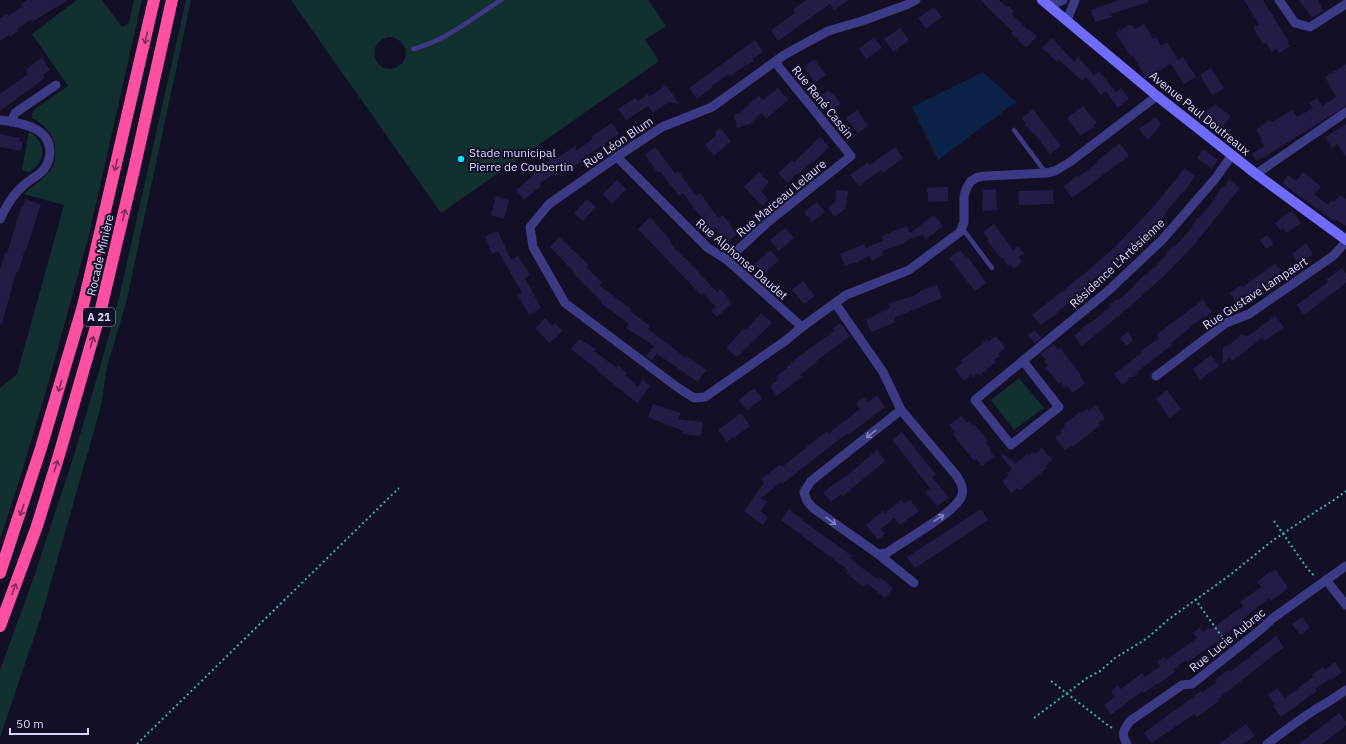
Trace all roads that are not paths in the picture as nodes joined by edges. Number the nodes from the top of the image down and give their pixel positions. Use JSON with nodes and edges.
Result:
{"nodes":[{"id":1,"x":154,"y":0,"type":"edge"},
{"id":2,"x":172,"y":0,"type":"edge"},
{"id":3,"x":501,"y":0,"type":"edge"},
{"id":4,"x":916,"y":0,"type":"edge"},
{"id":5,"x":1063,"y":0,"type":"edge"},
{"id":6,"x":1076,"y":0,"type":"edge"},
{"id":7,"x":1279,"y":0,"type":"edge"},
{"id":8,"x":1046,"y":3,"type":"edge"},
{"id":9,"x":1346,"y":4,"type":"edge"},
{"id":10,"x":1067,"y":20,"type":"junction"},
{"id":11,"x":413,"y":49,"type":"dead end"},
{"id":12,"x":775,"y":62,"type":"junction"},
{"id":13,"x":56,"y":85,"type":"dead end"},
{"id":14,"x":1157,"y":96,"type":"junction"},
{"id":15,"x":1346,"y":112,"type":"edge"},
{"id":16,"x":0,"y":120,"type":"edge"},
{"id":17,"x":12,"y":122,"type":"junction"},
{"id":18,"x":1014,"y":130,"type":"dead end"},
{"id":19,"x":1232,"y":155,"type":"junction"},
{"id":20,"x":851,"y":156,"type":"joint"},
{"id":21,"x":617,"y":157,"type":"junction"},
{"id":22,"x":1046,"y":173,"type":"junction"},
{"id":23,"x":1256,"y":174,"type":"junction"},
{"id":24,"x":0,"y":219,"type":"edge"},
{"id":25,"x":962,"y":228,"type":"junction"},
{"id":26,"x":1346,"y":241,"type":"edge"},
{"id":27,"x":726,"y":260,"type":"junction"},
{"id":28,"x":992,"y":268,"type":"dead end"},
{"id":29,"x":835,"y":303,"type":"junction"},
{"id":30,"x":802,"y":327,"type":"junction"},
{"id":31,"x":1023,"y":361,"type":"junction"},
{"id":32,"x":1156,"y":376,"type":"dead end"},
{"id":33,"x":901,"y":410,"type":"junction"},
{"id":34,"x":878,"y":554,"type":"junction"},
{"id":35,"x":1346,"y":566,"type":"edge"},
{"id":36,"x":0,"y":574,"type":"edge"},
{"id":37,"x":1326,"y":580,"type":"junction"},
{"id":38,"x":914,"y":583,"type":"dead end"},
{"id":39,"x":1346,"y":604,"type":"edge"},
{"id":40,"x":0,"y":626,"type":"edge"},
{"id":41,"x":1346,"y":690,"type":"edge"},
{"id":42,"x":1127,"y":744,"type":"edge"},
{"id":43,"x":1267,"y":744,"type":"edge"}],
"edges":[{"from":1,"to":36,"type":"highway","name":"Rocade Minière","number":"A 21","one_way":true},
{"from":40,"to":2,"type":"highway","name":"Rocade Minière","number":"A 21","one_way":true},
{"from":3,"to":11,"type":"lane"},
{"from":4,"to":12,"type":"street","name":"Rue Léon Blum"},
{"from":5,"to":8,"type":"street"},
{"from":6,"to":10,"type":"street"},
{"from":7,"to":9,"type":"street"},
{"from":8,"to":10,"type":"street","name":"Avenue Paul Doutreaux"},
{"from":10,"to":14,"type":"street","name":"Avenue Paul Doutreaux"},
{"from":12,"to":20,"type":"street","name":"Rue René Cassin"},
{"from":12,"to":21,"type":"street","name":"Rue Léon Blum"},
{"from":13,"to":17,"type":"street"},
{"from":14,"to":19,"type":"street","name":"Avenue Paul Doutreaux"},
{"from":14,"to":22,"type":"street"},
{"from":15,"to":23,"type":"street"},
{"from":16,"to":17,"type":"street"},
{"from":17,"to":24,"type":"street"},
{"from":18,"to":22,"type":"lane"},
{"from":19,"to":23,"type":"street","name":"Avenue Paul Doutreaux"},
{"from":19,"to":31,"type":"street","name":"Résidence L'Artésienne"},
{"from":20,"to":27,"type":"street","name":"Rue Marceau Lelaure"},
{"from":21,"to":27,"type":"street","name":"Rue Alphonse Daudet"},
{"from":21,"to":30,"type":"street","name":"Rue Léon Blum"},
{"from":22,"to":25,"type":"street"},
{"from":23,"to":26,"type":"street","name":"Avenue Paul Doutreaux"},
{"from":25,"to":28,"type":"lane"},
{"from":25,"to":29,"type":"street","name":"Rue Léon Blum"},
{"from":26,"to":32,"type":"street","name":"Rue Gustave Lampaert"},
{"from":27,"to":30,"type":"street","name":"Rue Alphonse Daudet"},
{"from":29,"to":30,"type":"street","name":"Rue Léon Blum"},
{"from":29,"to":33,"type":"street"},
{"from":31,"to":31,"type":"street","name":"Résidence L'Artésienne"},
{"from":34,"to":33,"type":"street","one_way":true},
{"from":33,"to":34,"type":"street","one_way":true},
{"from":34,"to":38,"type":"street"},
{"from":35,"to":37,"type":"street","name":"Rue Lucie Aubrac"},
{"from":37,"to":39,"type":"street"},
{"from":37,"to":42,"type":"street","name":"Rue Lucie Aubrac"},
{"from":41,"to":43,"type":"street"}]}
